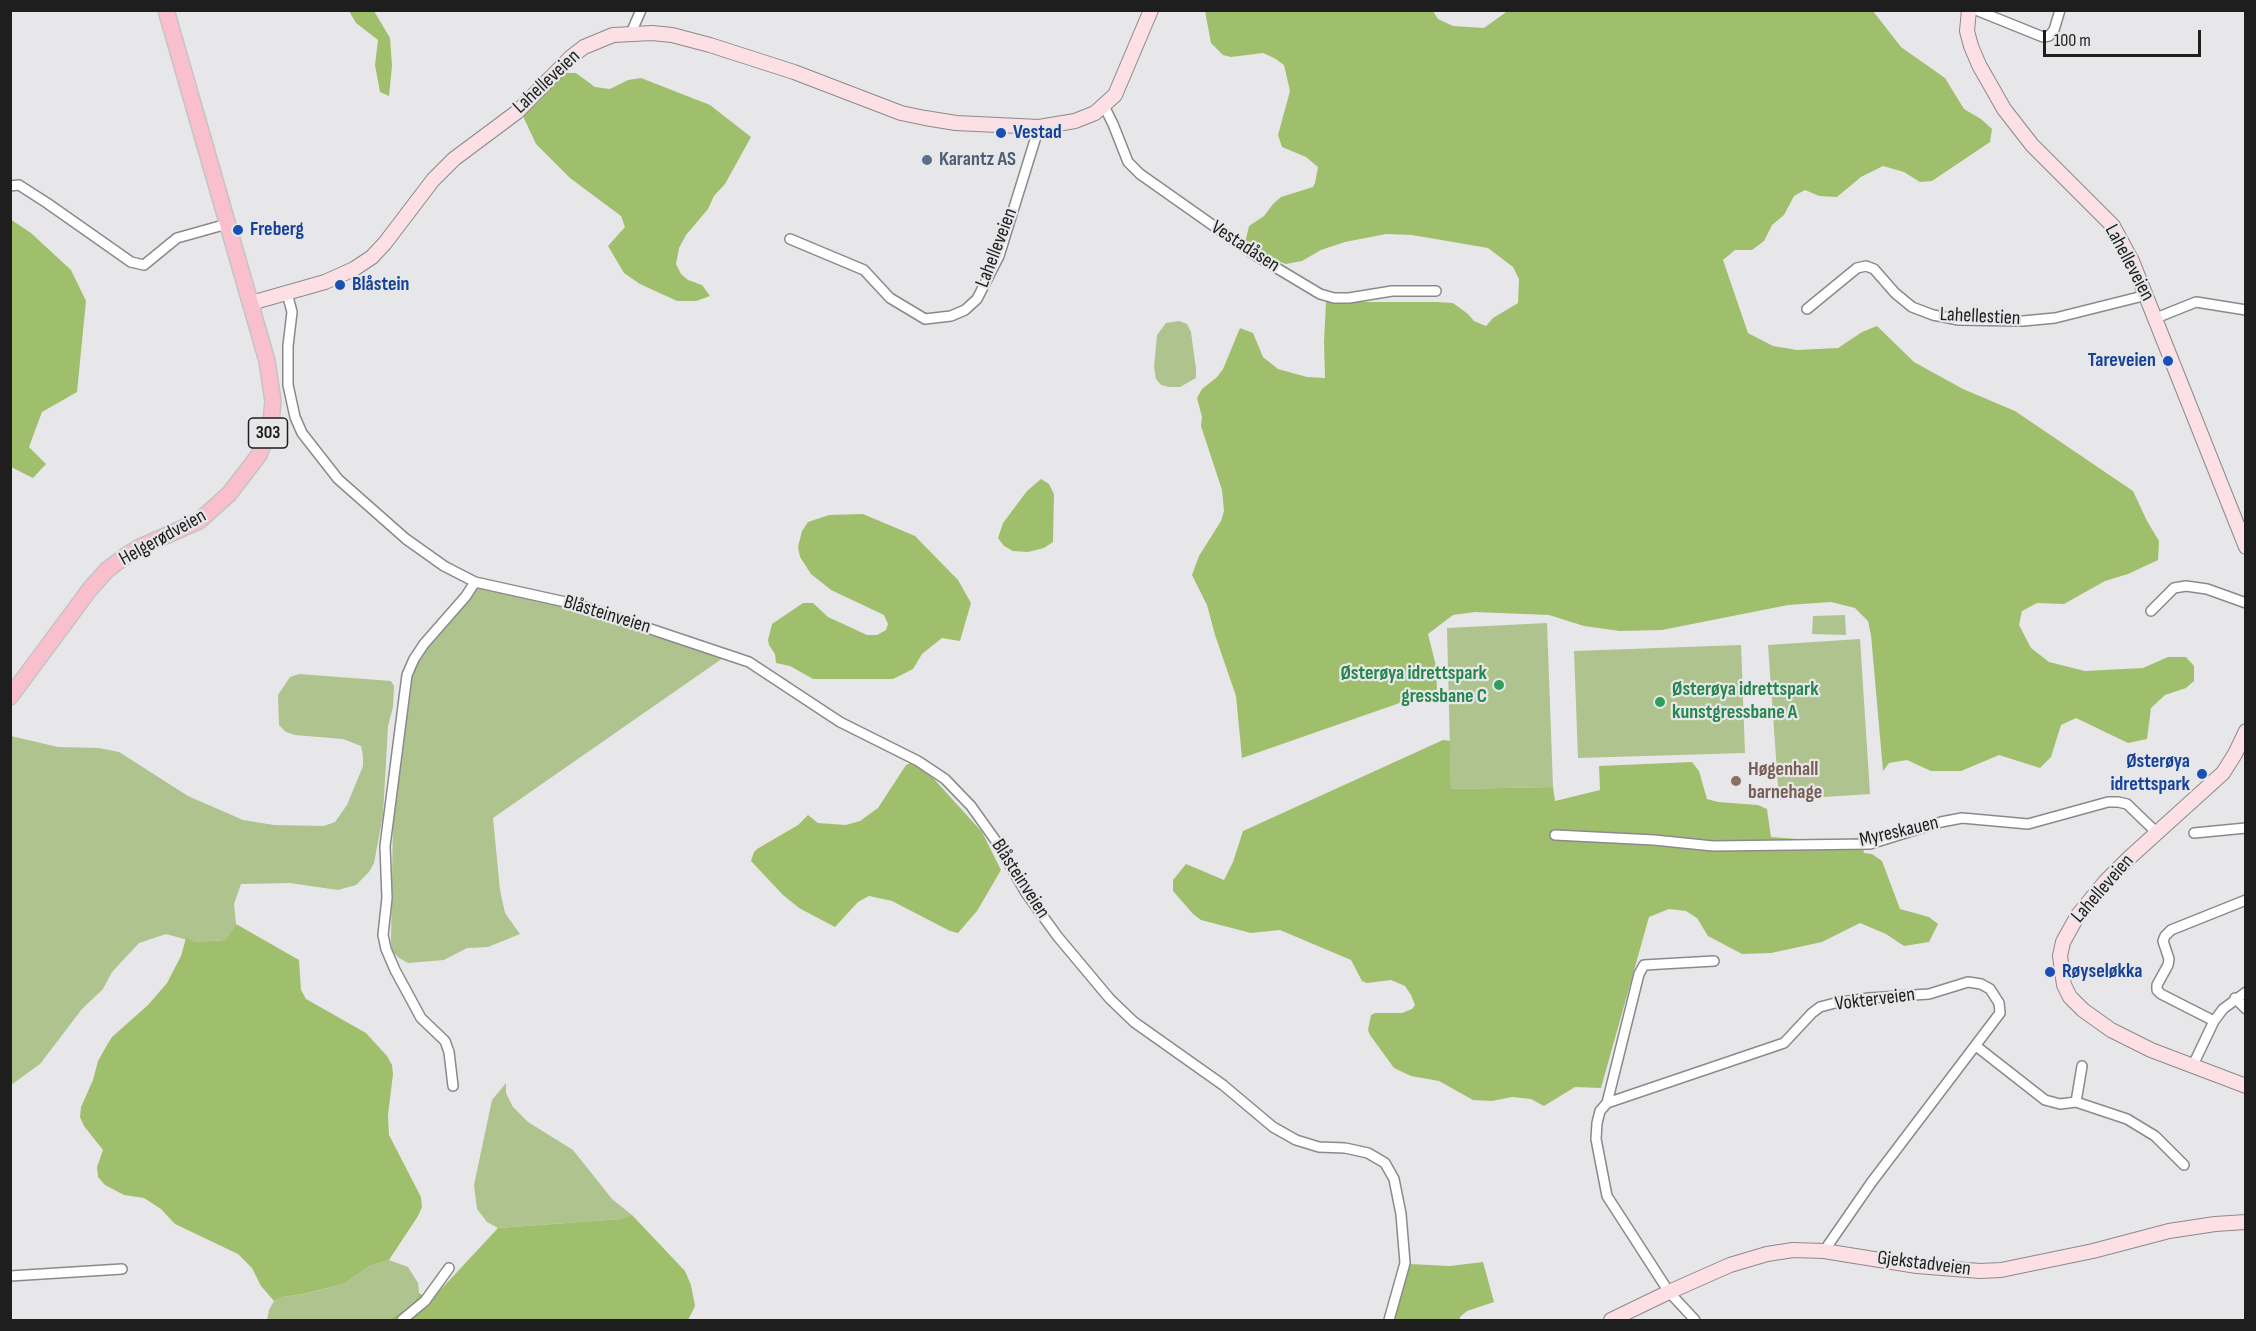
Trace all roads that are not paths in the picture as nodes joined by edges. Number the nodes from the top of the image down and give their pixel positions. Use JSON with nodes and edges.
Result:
{"nodes":[{"id":1,"x":166,"y":10,"type":"edge"},
{"id":2,"x":641,"y":10,"type":"edge"},
{"id":3,"x":1150,"y":10,"type":"edge"},
{"id":4,"x":1969,"y":10,"type":"edge"},
{"id":5,"x":1976,"y":10,"type":"edge"},
{"id":6,"x":2060,"y":10,"type":"edge"},
{"id":7,"x":631,"y":33,"type":"junction"},
{"id":8,"x":1104,"y":106,"type":"junction"},
{"id":9,"x":1039,"y":127,"type":"junction"},
{"id":10,"x":10,"y":186,"type":"edge"},
{"id":11,"x":227,"y":224,"type":"junction"},
{"id":12,"x":790,"y":239,"type":"dead end"},
{"id":13,"x":1436,"y":291,"type":"dead end"},
{"id":14,"x":287,"y":293,"type":"junction"},
{"id":15,"x":2147,"y":295,"type":"junction"},
{"id":16,"x":251,"y":303,"type":"junction"},
{"id":17,"x":1807,"y":309,"type":"dead end"},
{"id":18,"x":2246,"y":310,"type":"edge"},
{"id":19,"x":2156,"y":318,"type":"junction"},
{"id":20,"x":2246,"y":547,"type":"edge"},
{"id":21,"x":475,"y":582,"type":"junction"},
{"id":22,"x":2246,"y":603,"type":"edge"},
{"id":23,"x":2151,"y":611,"type":"dead end"},
{"id":24,"x":10,"y":697,"type":"edge"},
{"id":25,"x":2246,"y":731,"type":"edge"},
{"id":26,"x":2246,"y":828,"type":"edge"},
{"id":27,"x":2156,"y":832,"type":"junction"},
{"id":28,"x":2194,"y":832,"type":"dead end"},
{"id":29,"x":1555,"y":835,"type":"dead end"},
{"id":30,"x":2246,"y":900,"type":"edge"},
{"id":31,"x":1714,"y":961,"type":"dead end"},
{"id":32,"x":2246,"y":992,"type":"edge"},
{"id":33,"x":2235,"y":998,"type":"junction"},
{"id":34,"x":2246,"y":1009,"type":"edge"},
{"id":35,"x":2214,"y":1020,"type":"junction"},
{"id":36,"x":1976,"y":1046,"type":"junction"},
{"id":37,"x":2193,"y":1065,"type":"junction"},
{"id":38,"x":2082,"y":1066,"type":"dead end"},
{"id":39,"x":453,"y":1086,"type":"dead end"},
{"id":40,"x":2246,"y":1086,"type":"edge"},
{"id":41,"x":2076,"y":1102,"type":"junction"},
{"id":42,"x":1607,"y":1103,"type":"junction"},
{"id":43,"x":2184,"y":1165,"type":"dead end"},
{"id":44,"x":2246,"y":1222,"type":"edge"},
{"id":45,"x":1824,"y":1251,"type":"junction"},
{"id":46,"x":449,"y":1268,"type":"dead end"},
{"id":47,"x":122,"y":1269,"type":"dead end"},
{"id":48,"x":10,"y":1276,"type":"edge"},
{"id":49,"x":1669,"y":1292,"type":"junction"},
{"id":50,"x":402,"y":1320,"type":"edge"},
{"id":51,"x":1389,"y":1320,"type":"edge"},
{"id":52,"x":1611,"y":1320,"type":"edge"},
{"id":53,"x":1695,"y":1320,"type":"edge"}],
"edges":[{"from":1,"to":11,"type":"main road","name":"Helgerødveien","number":"303"},
{"from":2,"to":7,"type":"street"},
{"from":3,"to":8,"type":"street","name":"Lahelleveien"},
{"from":4,"to":15,"type":"street","name":"Lahelleveien"},
{"from":5,"to":6,"type":"street"},
{"from":7,"to":9,"type":"street","name":"Lahelleveien"},
{"from":7,"to":14,"type":"street","name":"Lahelleveien"},
{"from":8,"to":9,"type":"street","name":"Lahelleveien"},
{"from":8,"to":13,"type":"street","name":"Vestadåsen"},
{"from":9,"to":12,"type":"street","name":"Lahelleveien"},
{"from":10,"to":11,"type":"street"},
{"from":11,"to":16,"type":"main road","name":"Helgerødveien","number":"303"},
{"from":14,"to":16,"type":"street","name":"Lahelleveien"},
{"from":14,"to":21,"type":"street","name":"Blåsteinveien"},
{"from":15,"to":17,"type":"street","name":"Lahellestien"},
{"from":15,"to":19,"type":"street","name":"Lahelleveien"},
{"from":16,"to":24,"type":"main road","name":"Helgerødveien","number":"303"},
{"from":18,"to":19,"type":"street"},
{"from":19,"to":20,"type":"street","name":"Lahelleveien"},
{"from":21,"to":39,"type":"street"},
{"from":21,"to":51,"type":"street","name":"Blåsteinveien"},
{"from":22,"to":23,"type":"street"},
{"from":25,"to":27,"type":"street","name":"Lahelleveien"},
{"from":26,"to":28,"type":"street"},
{"from":27,"to":29,"type":"street","name":"Myreskauen"},
{"from":27,"to":37,"type":"street","name":"Lahelleveien"},
{"from":30,"to":35,"type":"street"},
{"from":31,"to":42,"type":"street"},
{"from":32,"to":33,"type":"street"},
{"from":33,"to":34,"type":"street"},
{"from":33,"to":35,"type":"street"},
{"from":35,"to":37,"type":"street"},
{"from":36,"to":41,"type":"street"},
{"from":36,"to":42,"type":"street","name":"Vokterveien"},
{"from":36,"to":45,"type":"street","name":"Vokterveien"},
{"from":37,"to":40,"type":"street","name":"Lahelleveien"},
{"from":38,"to":41,"type":"street"},
{"from":41,"to":43,"type":"street"},
{"from":42,"to":49,"type":"street"},
{"from":44,"to":45,"type":"street","name":"Gjekstadveien"},
{"from":45,"to":49,"type":"street","name":"Gjekstadveien"},
{"from":46,"to":50,"type":"street"},
{"from":47,"to":48,"type":"street"},
{"from":49,"to":52,"type":"street","name":"Gjekstadveien"},
{"from":49,"to":53,"type":"street"}]}
